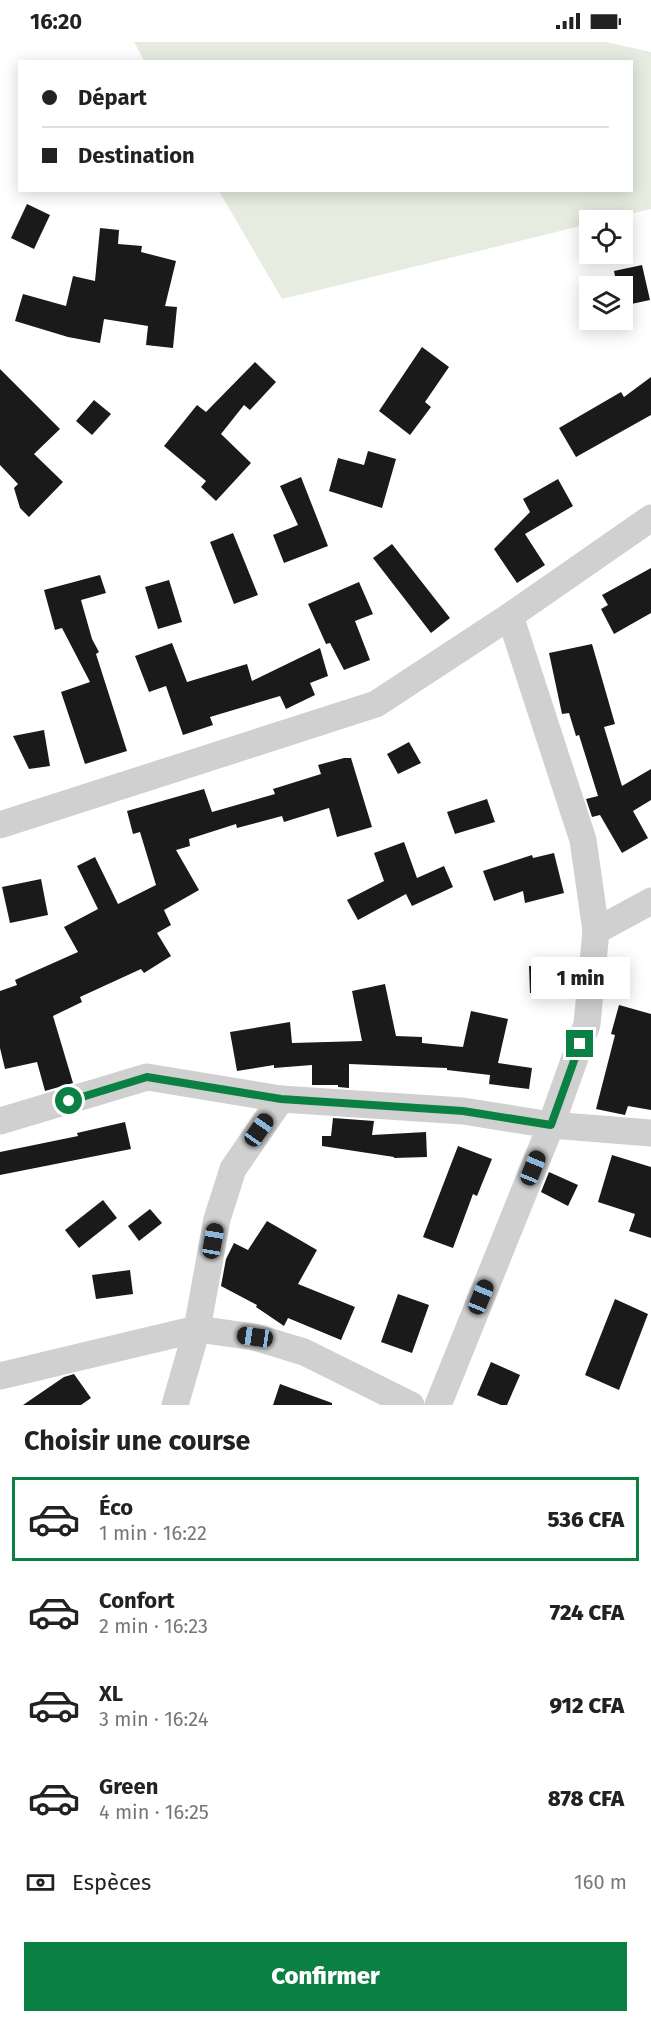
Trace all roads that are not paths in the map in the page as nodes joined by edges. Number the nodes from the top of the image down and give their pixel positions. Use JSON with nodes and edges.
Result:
{"nodes":[{"id":1,"x":651,"y":518,"type":"edge"},
{"id":2,"x":510,"y":616,"type":"junction"},
{"id":3,"x":0,"y":825,"type":"edge"},
{"id":4,"x":651,"y":901,"type":"edge"},
{"id":5,"x":596,"y":931,"type":"junction"},
{"id":6,"x":281,"y":1099,"type":"junction"},
{"id":7,"x":0,"y":1121,"type":"edge"},
{"id":8,"x":551,"y":1125,"type":"junction"},
{"id":9,"x":651,"y":1132,"type":"edge"},
{"id":10,"x":197,"y":1329,"type":"junction"},
{"id":11,"x":0,"y":1376,"type":"edge"},
{"id":12,"x":175,"y":1405,"type":"edge"},
{"id":13,"x":411,"y":1405,"type":"edge"},
{"id":14,"x":438,"y":1405,"type":"edge"}],
"edges":[{"from":1,"to":2,"type":"street"},
{"from":2,"to":3,"type":"street"},
{"from":2,"to":5,"type":"street"},
{"from":4,"to":5,"type":"street"},
{"from":5,"to":8,"type":"street"},
{"from":6,"to":7,"type":"street"},
{"from":6,"to":8,"type":"street"},
{"from":6,"to":10,"type":"street"},
{"from":8,"to":9,"type":"street"},
{"from":8,"to":14,"type":"street"},
{"from":10,"to":11,"type":"street"},
{"from":10,"to":12,"type":"street"},
{"from":10,"to":13,"type":"street"}]}
